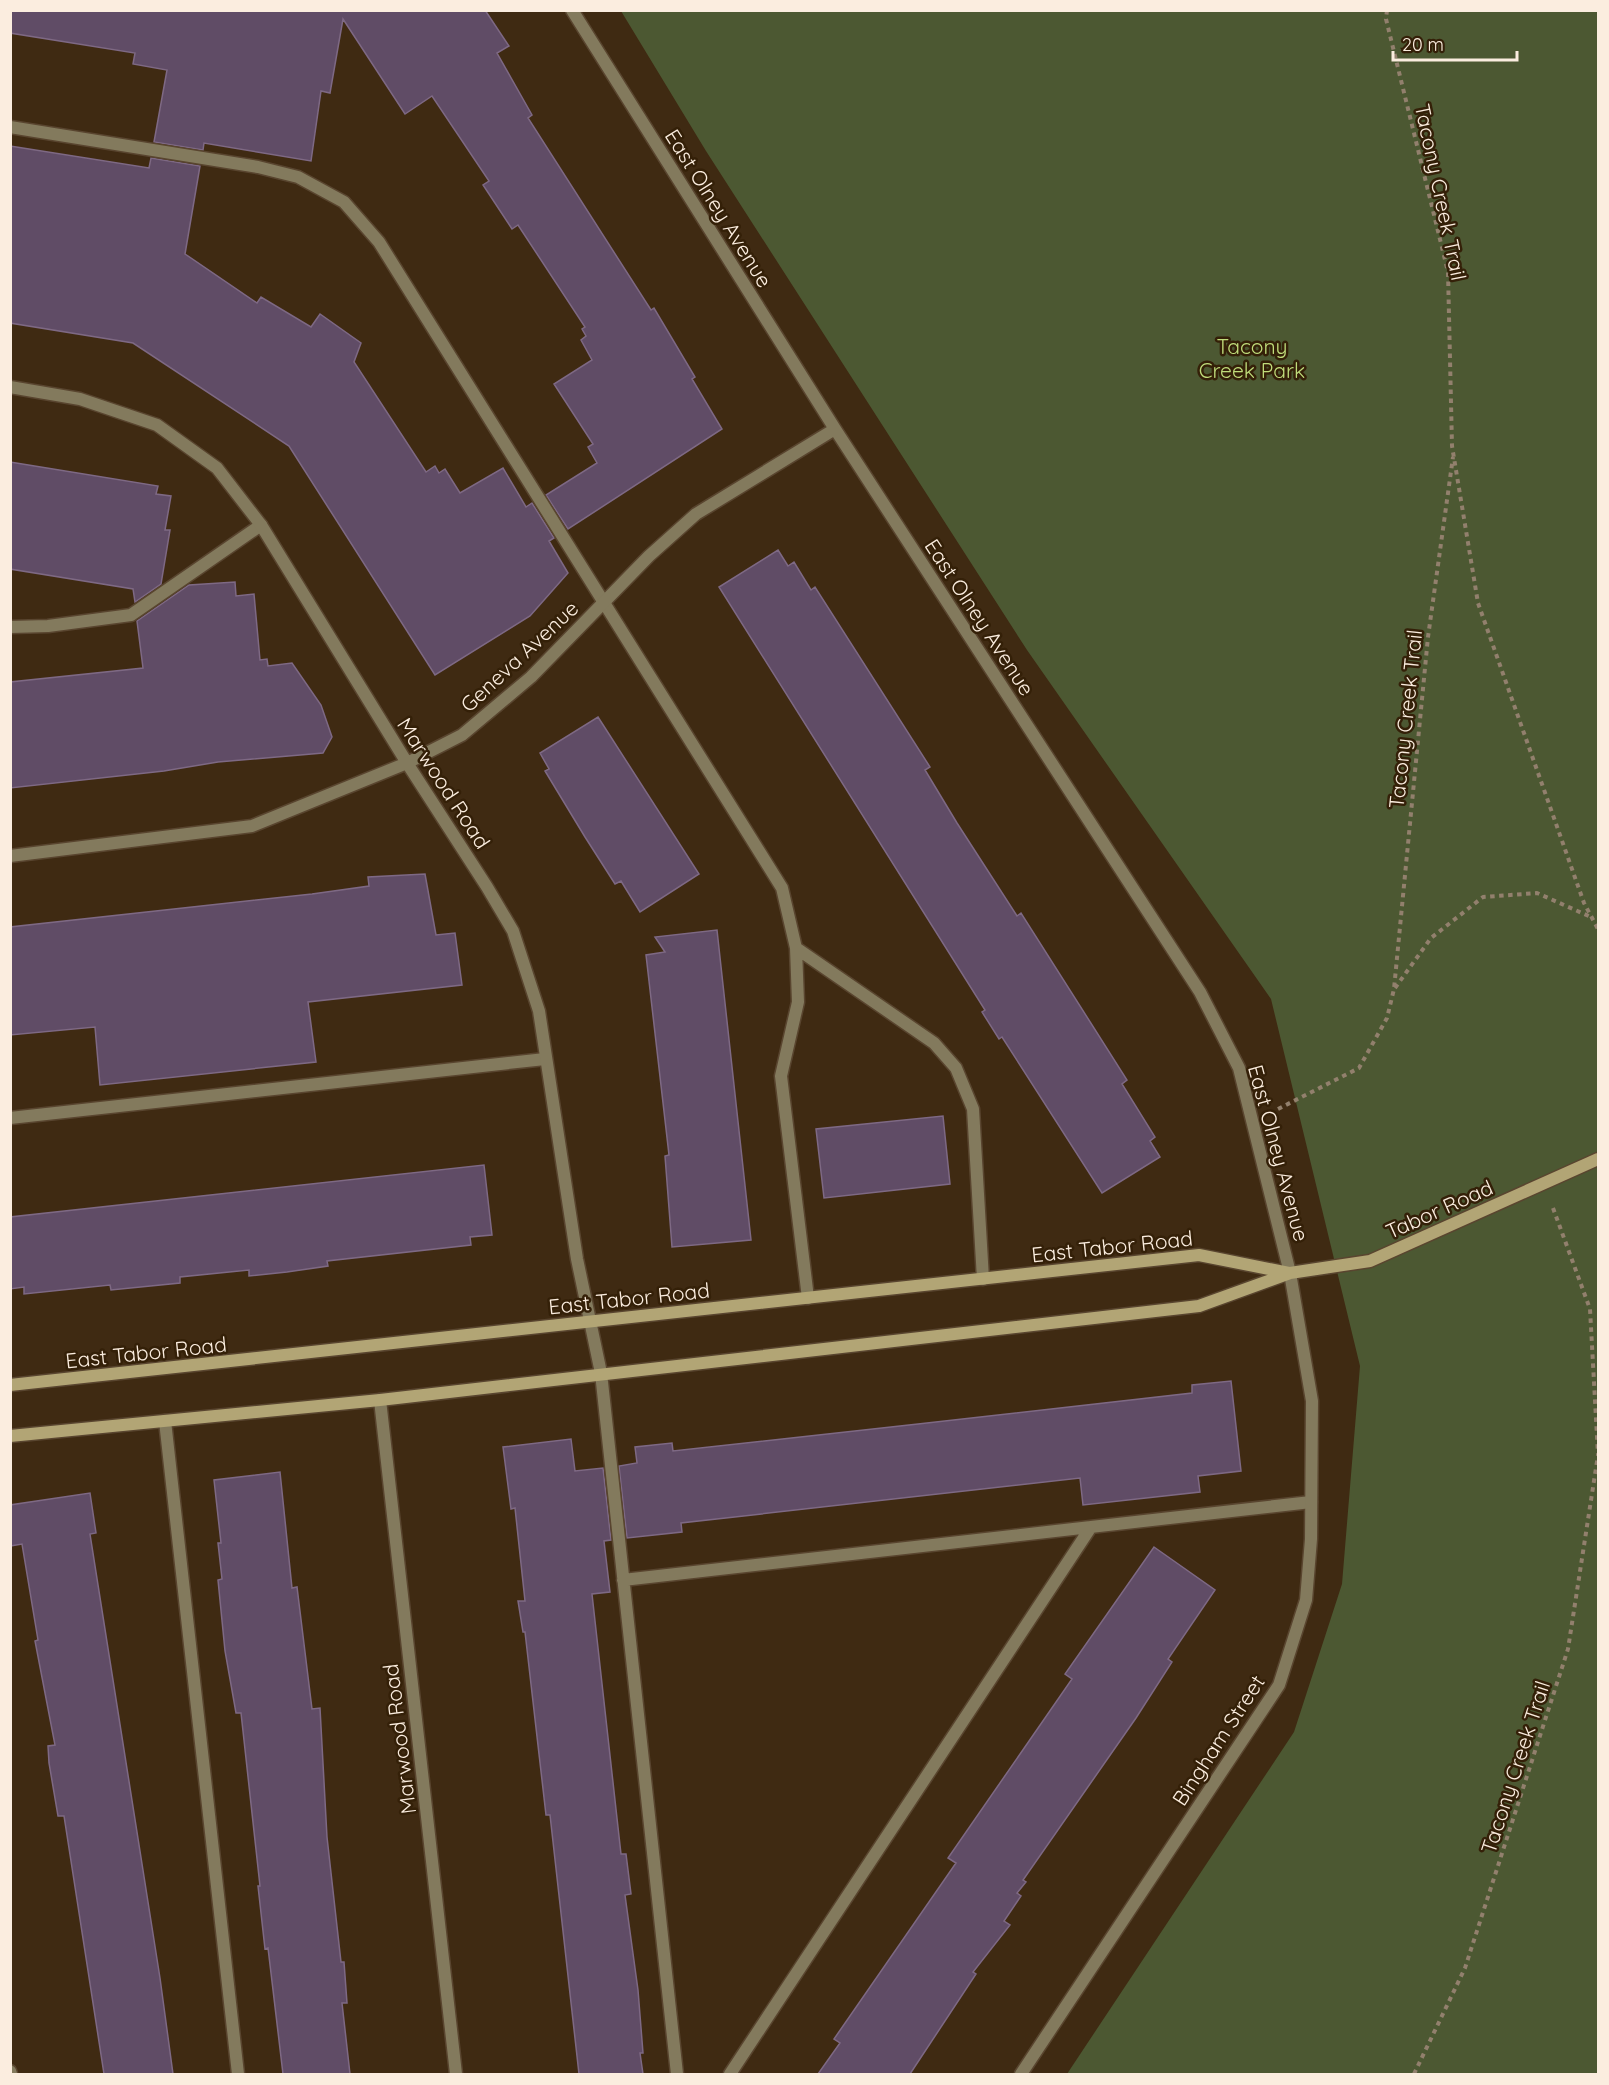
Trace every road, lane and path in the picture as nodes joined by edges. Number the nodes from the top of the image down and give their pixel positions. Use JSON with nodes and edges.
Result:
{"nodes":[{"id":1,"x":572,"y":10,"type":"edge"},
{"id":2,"x":1387,"y":10,"type":"edge"},
{"id":3,"x":10,"y":127,"type":"edge"},
{"id":4,"x":10,"y":387,"type":"edge"},
{"id":5,"x":835,"y":429,"type":"junction"},
{"id":6,"x":1454,"y":454,"type":"junction"},
{"id":7,"x":261,"y":525,"type":"junction"},
{"id":8,"x":604,"y":601,"type":"junction"},
{"id":9,"x":10,"y":627,"type":"edge"},
{"id":10,"x":407,"y":763,"type":"junction"},
{"id":11,"x":10,"y":856,"type":"edge"},
{"id":12,"x":1592,"y":917,"type":"junction"},
{"id":13,"x":1599,"y":929,"type":"edge"},
{"id":14,"x":796,"y":948,"type":"junction"},
{"id":15,"x":1394,"y":989,"type":"junction"},
{"id":16,"x":545,"y":1059,"type":"junction"},
{"id":17,"x":10,"y":1118,"type":"edge"},
{"id":18,"x":1253,"y":1122,"type":"junction"},
{"id":19,"x":1597,"y":1160,"type":"edge"},
{"id":20,"x":1543,"y":1184,"type":"junction"},
{"id":21,"x":1290,"y":1273,"type":"junction"},
{"id":22,"x":983,"y":1279,"type":"junction"},
{"id":23,"x":808,"y":1298,"type":"junction"},
{"id":24,"x":590,"y":1321,"type":"junction"},
{"id":25,"x":601,"y":1373,"type":"junction"},
{"id":26,"x":10,"y":1385,"type":"edge"},
{"id":27,"x":380,"y":1400,"type":"junction"},
{"id":28,"x":165,"y":1421,"type":"junction"},
{"id":29,"x":10,"y":1436,"type":"edge"},
{"id":30,"x":1598,"y":1455,"type":"edge"},
{"id":31,"x":1311,"y":1502,"type":"junction"},
{"id":32,"x":1091,"y":1527,"type":"junction"},
{"id":33,"x":623,"y":1580,"type":"junction"},
{"id":34,"x":238,"y":2074,"type":"edge"},
{"id":35,"x":456,"y":2074,"type":"edge"},
{"id":36,"x":677,"y":2074,"type":"edge"},
{"id":37,"x":730,"y":2074,"type":"edge"},
{"id":38,"x":1021,"y":2074,"type":"edge"},
{"id":39,"x":1414,"y":2074,"type":"edge"}],
"edges":[{"from":1,"to":5,"type":"street","name":"East Olney Avenue"},
{"from":2,"to":6,"type":"path","name":"Tacony Creek Trail"},
{"from":3,"to":8,"type":"street"},
{"from":4,"to":7,"type":"street","name":"Marwood Road"},
{"from":5,"to":8,"type":"street","name":"Geneva Avenue"},
{"from":5,"to":18,"type":"street","name":"East Olney Avenue"},
{"from":6,"to":12,"type":"path","name":"Tacony Creek Trail"},
{"from":6,"to":15,"type":"path","name":"Tacony Creek Trail"},
{"from":7,"to":9,"type":"street"},
{"from":7,"to":10,"type":"street","name":"Marwood Road"},
{"from":8,"to":10,"type":"street","name":"Geneva Avenue"},
{"from":8,"to":14,"type":"street"},
{"from":10,"to":11,"type":"street","name":"Geneva Avenue"},
{"from":10,"to":16,"type":"street","name":"Marwood Road"},
{"from":12,"to":13,"type":"path","name":"Tacony Creek Trail"},
{"from":12,"to":15,"type":"path","name":"Tacony Creek Trail"},
{"from":14,"to":22,"type":"street"},
{"from":14,"to":23,"type":"street"},
{"from":15,"to":18,"type":"path","name":"Tacony Creek Trail"},
{"from":16,"to":17,"type":"street"},
{"from":16,"to":24,"type":"street","name":"Marwood Road"},
{"from":18,"to":21,"type":"street","name":"East Olney Avenue"},
{"from":19,"to":20,"type":"street","name":"Tabor Road"},
{"from":20,"to":21,"type":"street","name":"Tabor Road"},
{"from":20,"to":30,"type":"path","name":"Tacony Creek Trail"},
{"from":21,"to":22,"type":"street","name":"East Tabor Road"},
{"from":21,"to":25,"type":"street"},
{"from":21,"to":31,"type":"street","name":"Bingham Street"},
{"from":22,"to":23,"type":"street","name":"East Tabor Road"},
{"from":23,"to":24,"type":"street","name":"East Tabor Road"},
{"from":24,"to":25,"type":"street","name":"Marwood Road"},
{"from":24,"to":26,"type":"street","name":"East Tabor Road"},
{"from":25,"to":27,"type":"street"},
{"from":25,"to":33,"type":"street","name":"Marwood Road"},
{"from":27,"to":28,"type":"street"},
{"from":27,"to":35,"type":"street","name":"Marwood Road"},
{"from":28,"to":29,"type":"street"},
{"from":28,"to":34,"type":"street"},
{"from":30,"to":39,"type":"path","name":"Tacony Creek Trail"},
{"from":31,"to":32,"type":"street"},
{"from":31,"to":38,"type":"street","name":"Bingham Street"},
{"from":32,"to":33,"type":"street"},
{"from":32,"to":37,"type":"street"},
{"from":33,"to":36,"type":"street","name":"Marwood Road"}]}
